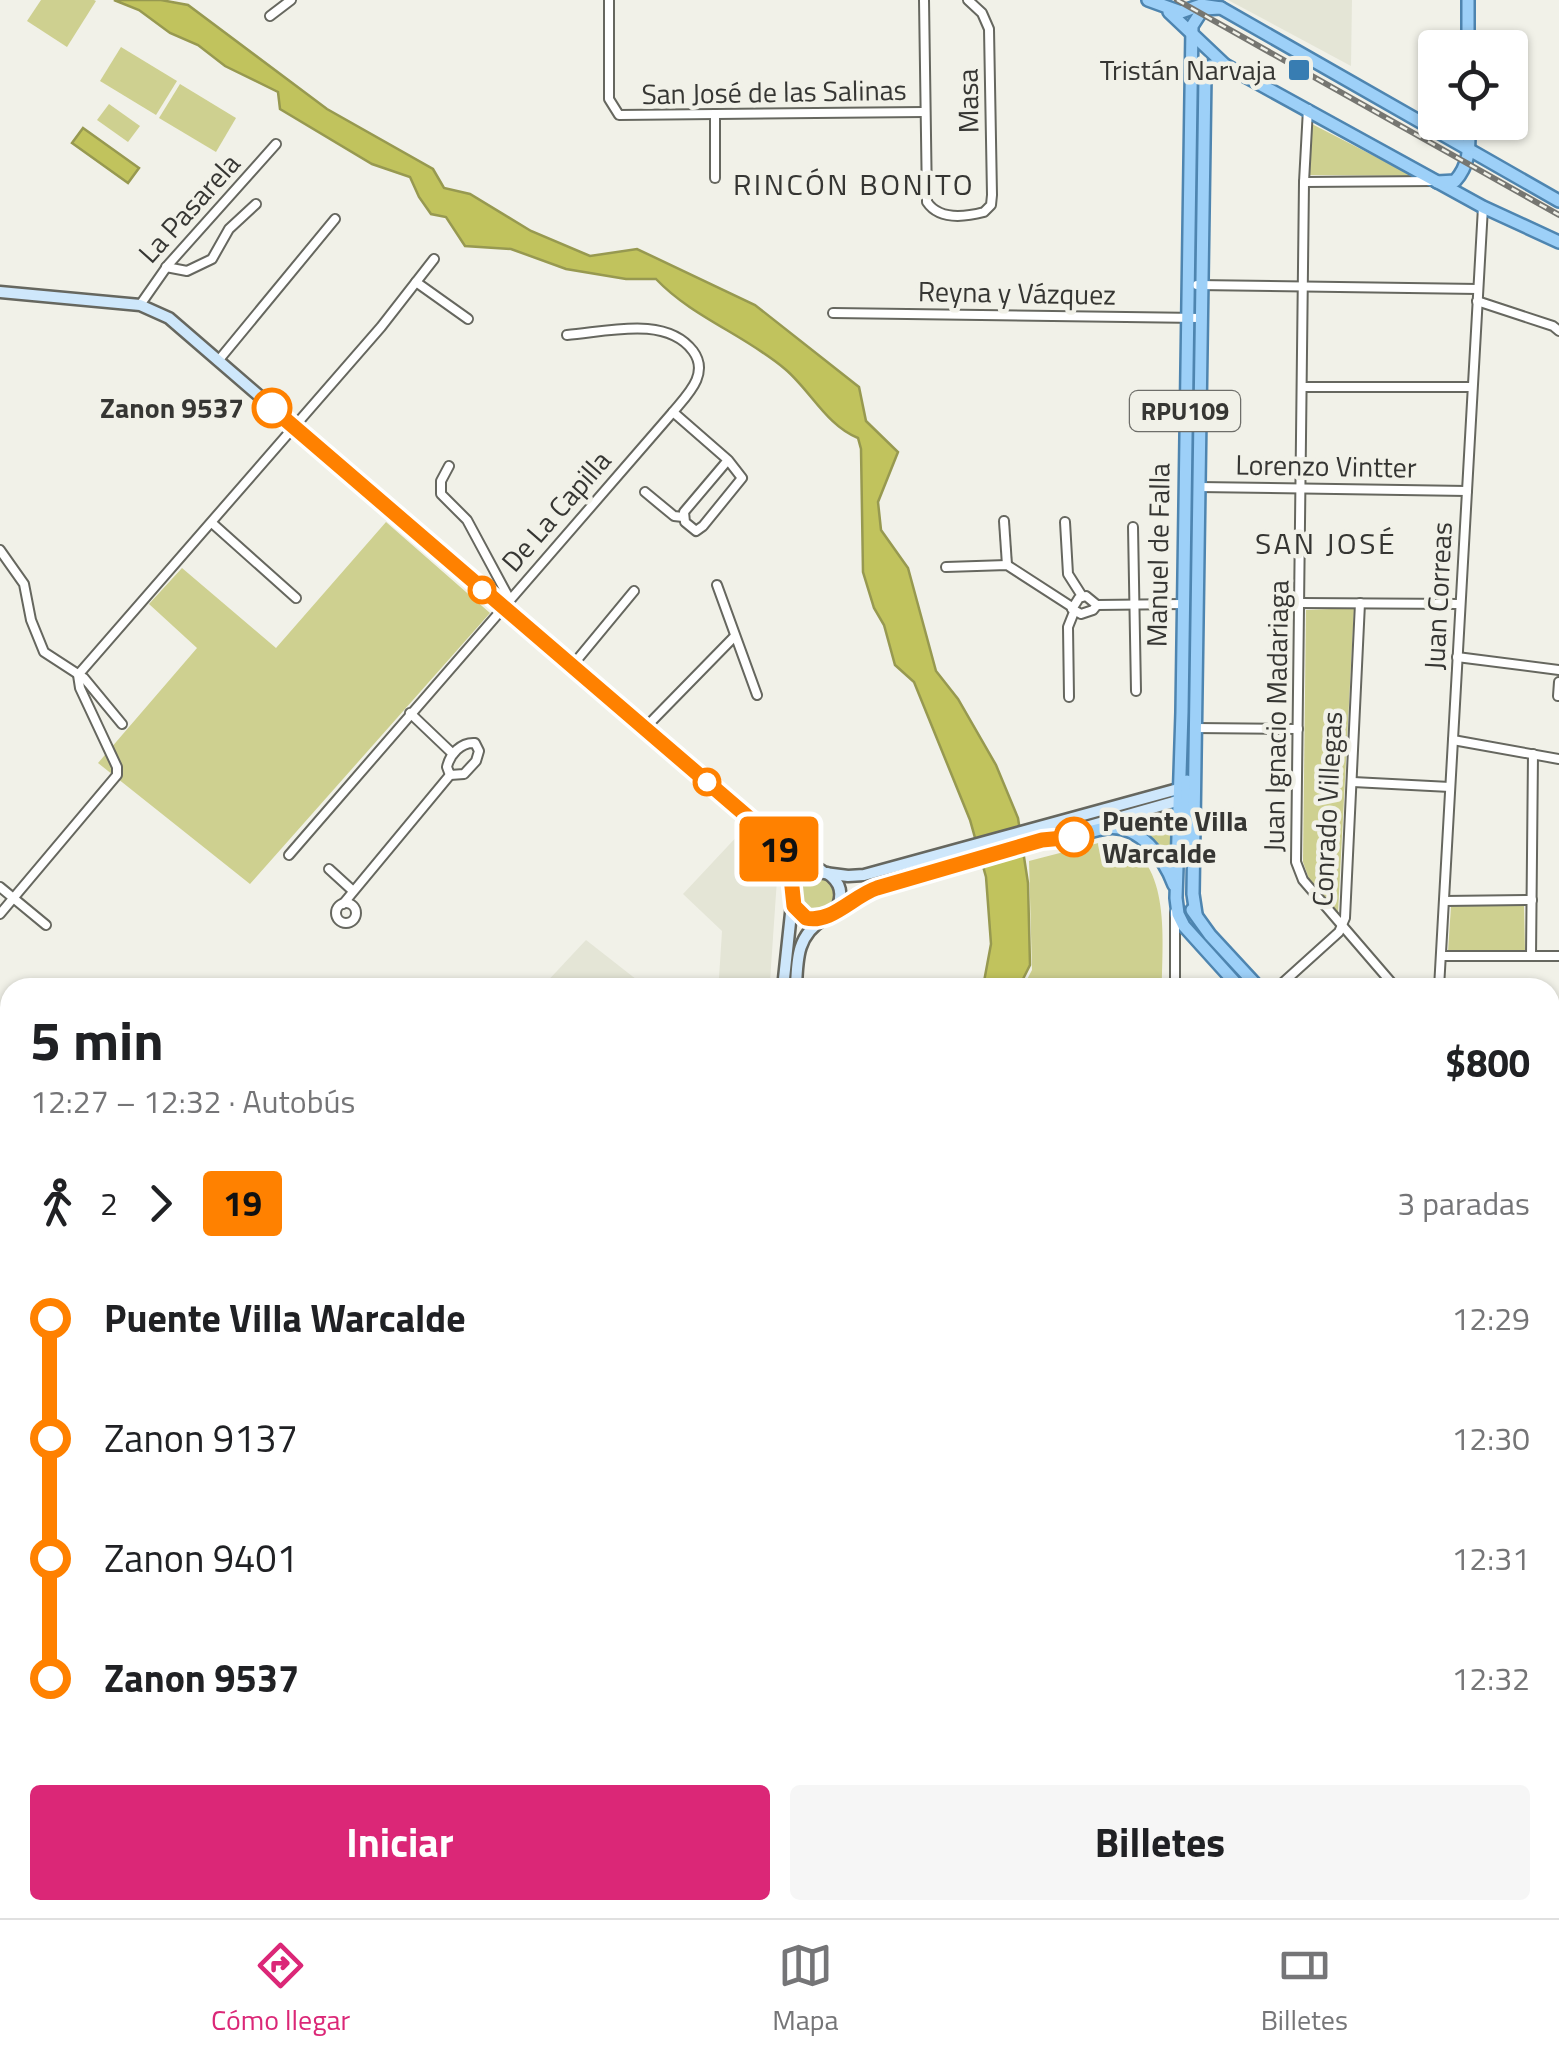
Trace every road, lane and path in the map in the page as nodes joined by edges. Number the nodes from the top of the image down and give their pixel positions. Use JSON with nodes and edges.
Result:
{"nodes":[{"id":1,"x":290,"y":0,"type":"edge"},
{"id":2,"x":608,"y":0,"type":"edge"},
{"id":3,"x":924,"y":0,"type":"edge"},
{"id":4,"x":968,"y":0,"type":"edge"},
{"id":5,"x":1148,"y":0,"type":"edge"},
{"id":6,"x":1468,"y":0,"type":"edge"},
{"id":7,"x":1163,"y":8,"type":"junction"},
{"id":8,"x":1221,"y":8,"type":"junction"},
{"id":9,"x":270,"y":16,"type":"dead end"},
{"id":10,"x":1468,"y":30,"type":"edge"},
{"id":11,"x":1192,"y":32,"type":"junction"},
{"id":12,"x":1225,"y":65,"type":"junction"},
{"id":13,"x":1308,"y":109,"type":"junction"},
{"id":14,"x":924,"y":112,"type":"junction"},
{"id":15,"x":715,"y":115,"type":"junction"},
{"id":16,"x":1470,"y":140,"type":"edge"},
{"id":17,"x":276,"y":144,"type":"dead end"},
{"id":18,"x":1470,"y":149,"type":"junction"},
{"id":19,"x":716,"y":178,"type":"dead end"},
{"id":20,"x":1304,"y":182,"type":"junction"},
{"id":21,"x":1436,"y":182,"type":"junction"},
{"id":22,"x":1559,"y":200,"type":"edge"},
{"id":23,"x":256,"y":204,"type":"dead end"},
{"id":24,"x":1484,"y":207,"type":"junction"},
{"id":25,"x":335,"y":219,"type":"dead end"},
{"id":26,"x":1559,"y":242,"type":"edge"},
{"id":27,"x":434,"y":259,"type":"dead end"},
{"id":28,"x":166,"y":267,"type":"junction"},
{"id":29,"x":416,"y":282,"type":"junction"},
{"id":30,"x":1195,"y":285,"type":"junction"},
{"id":31,"x":1304,"y":286,"type":"junction"},
{"id":32,"x":1478,"y":289,"type":"junction"},
{"id":33,"x":0,"y":292,"type":"edge"},
{"id":34,"x":1477,"y":301,"type":"junction"},
{"id":35,"x":140,"y":304,"type":"junction"},
{"id":36,"x":834,"y":314,"type":"dead end"},
{"id":37,"x":1193,"y":317,"type":"junction"},
{"id":38,"x":468,"y":320,"type":"dead end"},
{"id":39,"x":1557,"y":328,"type":"edge"},
{"id":40,"x":567,"y":335,"type":"dead end"},
{"id":41,"x":218,"y":361,"type":"junction"},
{"id":42,"x":1302,"y":387,"type":"junction"},
{"id":43,"x":1472,"y":387,"type":"junction"},
{"id":44,"x":673,"y":412,"type":"junction"},
{"id":45,"x":293,"y":426,"type":"junction"},
{"id":46,"x":728,"y":460,"type":"junction"},
{"id":47,"x":449,"y":466,"type":"dead end"},
{"id":48,"x":1190,"y":487,"type":"junction"},
{"id":49,"x":1301,"y":488,"type":"junction"},
{"id":50,"x":1466,"y":491,"type":"junction"},
{"id":51,"x":645,"y":492,"type":"dead end"},
{"id":52,"x":682,"y":517,"type":"junction"},
{"id":53,"x":1004,"y":521,"type":"dead end"},
{"id":54,"x":1065,"y":522,"type":"dead end"},
{"id":55,"x":212,"y":523,"type":"junction"},
{"id":56,"x":1134,"y":527,"type":"dead end"},
{"id":57,"x":0,"y":550,"type":"edge"},
{"id":58,"x":1007,"y":565,"type":"junction"},
{"id":59,"x":946,"y":567,"type":"dead end"},
{"id":60,"x":717,"y":585,"type":"dead end"},
{"id":61,"x":634,"y":591,"type":"dead end"},
{"id":62,"x":1082,"y":596,"type":"junction"},
{"id":63,"x":296,"y":598,"type":"dead end"},
{"id":64,"x":505,"y":602,"type":"junction"},
{"id":65,"x":1300,"y":603,"type":"junction"},
{"id":66,"x":1098,"y":604,"type":"junction"},
{"id":67,"x":1183,"y":604,"type":"junction"},
{"id":68,"x":1360,"y":604,"type":"junction"},
{"id":69,"x":1460,"y":604,"type":"junction"},
{"id":70,"x":1135,"y":605,"type":"junction"},
{"id":71,"x":1073,"y":610,"type":"junction"},
{"id":72,"x":734,"y":637,"type":"junction"},
{"id":73,"x":1457,"y":657,"type":"junction"},
{"id":74,"x":572,"y":666,"type":"junction"},
{"id":75,"x":1559,"y":670,"type":"edge"},
{"id":76,"x":78,"y":674,"type":"junction"},
{"id":77,"x":1559,"y":682,"type":"edge"},
{"id":78,"x":1136,"y":691,"type":"dead end"},
{"id":79,"x":757,"y":695,"type":"dead end"},
{"id":80,"x":1558,"y":696,"type":"edge"},
{"id":81,"x":1068,"y":697,"type":"dead end"},
{"id":82,"x":410,"y":712,"type":"junction"},
{"id":83,"x":122,"y":724,"type":"dead end"},
{"id":84,"x":644,"y":729,"type":"junction"},
{"id":85,"x":1298,"y":729,"type":"junction"},
{"id":86,"x":1195,"y":733,"type":"junction"},
{"id":87,"x":1453,"y":740,"type":"junction"},
{"id":88,"x":454,"y":754,"type":"junction"},
{"id":89,"x":1533,"y":754,"type":"junction"},
{"id":90,"x":1559,"y":759,"type":"edge"},
{"id":91,"x":450,"y":775,"type":"junction"},
{"id":92,"x":1353,"y":782,"type":"junction"},
{"id":93,"x":1450,"y":786,"type":"junction"},
{"id":94,"x":1180,"y":795,"type":"junction"},
{"id":95,"x":770,"y":836,"type":"junction"},
{"id":96,"x":1047,"y":839,"type":"junction"},
{"id":97,"x":289,"y":855,"type":"dead end"},
{"id":98,"x":329,"y":869,"type":"dead end"},
{"id":99,"x":824,"y":872,"type":"junction"},
{"id":100,"x":0,"y":887,"type":"edge"},
{"id":101,"x":352,"y":890,"type":"junction"},
{"id":102,"x":1176,"y":894,"type":"junction"},
{"id":103,"x":14,"y":897,"type":"junction"},
{"id":104,"x":792,"y":897,"type":"junction"},
{"id":105,"x":1532,"y":900,"type":"junction"},
{"id":106,"x":1444,"y":901,"type":"junction"},
{"id":107,"x":343,"y":904,"type":"dead end"},
{"id":108,"x":0,"y":914,"type":"edge"},
{"id":109,"x":831,"y":914,"type":"junction"},
{"id":110,"x":1196,"y":914,"type":"junction"},
{"id":111,"x":46,"y":925,"type":"dead end"},
{"id":112,"x":1342,"y":928,"type":"junction"},
{"id":113,"x":1189,"y":932,"type":"junction"},
{"id":114,"x":1174,"y":946,"type":"junction"},
{"id":115,"x":1441,"y":956,"type":"junction"},
{"id":116,"x":1532,"y":956,"type":"junction"},
{"id":117,"x":1559,"y":956,"type":"edge"},
{"id":118,"x":785,"y":978,"type":"edge"},
{"id":119,"x":797,"y":978,"type":"edge"},
{"id":120,"x":1175,"y":978,"type":"edge"},
{"id":121,"x":1231,"y":978,"type":"edge"},
{"id":122,"x":1250,"y":978,"type":"edge"},
{"id":123,"x":1288,"y":978,"type":"edge"},
{"id":124,"x":1387,"y":978,"type":"edge"},
{"id":125,"x":1440,"y":978,"type":"edge"}],
"edges":[{"from":1,"to":9,"type":"street"},
{"from":2,"to":15,"type":"street","name":"San José de las Salinas"},
{"from":3,"to":14,"type":"street"},
{"from":4,"to":14,"type":"street","name":"Masa"},
{"from":5,"to":7,"type":"main road"},
{"from":6,"to":10,"type":"main road"},
{"from":7,"to":8,"type":"main road"},
{"from":7,"to":11,"type":"main road"},
{"from":8,"to":11,"type":"main road"},
{"from":8,"to":18,"type":"main road"},
{"from":11,"to":12,"type":"main road"},
{"from":11,"to":30,"type":"main road","name":"Manuel de Falla","number":"RPU109"},
{"from":12,"to":13,"type":"main road"},
{"from":12,"to":30,"type":"main road","name":"Manuel de Falla","number":"RPU109"},
{"from":13,"to":20,"type":"street","name":"Juan Ignacio Madariaga"},
{"from":13,"to":21,"type":"main road"},
{"from":14,"to":15,"type":"street","name":"San José de las Salinas"},
{"from":15,"to":19,"type":"street"},
{"from":16,"to":18,"type":"main road"},
{"from":17,"to":28,"type":"street","name":"La Pasarela"},
{"from":18,"to":21,"type":"main road"},
{"from":18,"to":22,"type":"main road"},
{"from":20,"to":21,"type":"street"},
{"from":20,"to":31,"type":"street","name":"Juan Ignacio Madariaga"},
{"from":21,"to":24,"type":"main road"},
{"from":23,"to":28,"type":"street"},
{"from":24,"to":26,"type":"main road"},
{"from":24,"to":32,"type":"street","name":"Juan Correas"},
{"from":25,"to":41,"type":"street"},
{"from":27,"to":29,"type":"street"},
{"from":28,"to":35,"type":"street","name":"La Pasarela"},
{"from":29,"to":38,"type":"street"},
{"from":29,"to":45,"type":"street"},
{"from":30,"to":31,"type":"street"},
{"from":30,"to":37,"type":"main road","name":"Manuel de Falla","number":"RPU109"},
{"from":31,"to":32,"type":"street"},
{"from":31,"to":42,"type":"street","name":"Juan Ignacio Madariaga"},
{"from":32,"to":34,"type":"street","name":"Juan Correas"},
{"from":33,"to":35,"type":"main road"},
{"from":34,"to":39,"type":"street"},
{"from":34,"to":43,"type":"street","name":"Juan Correas"},
{"from":35,"to":41,"type":"main road"},
{"from":36,"to":37,"type":"street","name":"Reyna y Vázquez"},
{"from":37,"to":48,"type":"main road","name":"Manuel de Falla","number":"RPU109"},
{"from":40,"to":44,"type":"street","name":"De La Capilla"},
{"from":41,"to":45,"type":"main road"},
{"from":42,"to":43,"type":"street"},
{"from":42,"to":49,"type":"street","name":"Juan Ignacio Madariaga"},
{"from":43,"to":50,"type":"street","name":"Juan Correas"},
{"from":44,"to":46,"type":"street"},
{"from":44,"to":64,"type":"street","name":"De La Capilla"},
{"from":45,"to":55,"type":"street"},
{"from":45,"to":64,"type":"main road"},
{"from":46,"to":52,"type":"street"},
{"from":46,"to":52,"type":"street"},
{"from":47,"to":64,"type":"street"},
{"from":48,"to":49,"type":"street","name":"Lorenzo Vintter"},
{"from":48,"to":67,"type":"main road","name":"Manuel de Falla","number":"RPU109"},
{"from":48,"to":86,"type":"main road","name":"Manuel de Falla","number":"RPU109"},
{"from":49,"to":50,"type":"street","name":"Lorenzo Vintter"},
{"from":49,"to":65,"type":"street","name":"Juan Ignacio Madariaga"},
{"from":50,"to":69,"type":"street","name":"Juan Correas"},
{"from":51,"to":52,"type":"street"},
{"from":53,"to":58,"type":"street"},
{"from":54,"to":62,"type":"street"},
{"from":55,"to":63,"type":"street"},
{"from":55,"to":76,"type":"street"},
{"from":56,"to":70,"type":"street"},
{"from":57,"to":76,"type":"street"},
{"from":58,"to":59,"type":"street"},
{"from":58,"to":71,"type":"street"},
{"from":60,"to":72,"type":"street"},
{"from":61,"to":74,"type":"street"},
{"from":62,"to":66,"type":"street"},
{"from":62,"to":71,"type":"street"},
{"from":64,"to":74,"type":"main road"},
{"from":64,"to":82,"type":"street","name":"De La Capilla"},
{"from":65,"to":68,"type":"street"},
{"from":65,"to":85,"type":"street","name":"Juan Ignacio Madariaga"},
{"from":66,"to":70,"type":"street"},
{"from":66,"to":71,"type":"street"},
{"from":67,"to":70,"type":"street"},
{"from":67,"to":94,"type":"main road","name":"Manuel de Falla","number":"RPU109"},
{"from":68,"to":69,"type":"street"},
{"from":68,"to":92,"type":"street","name":"Conrado Villegas"},
{"from":69,"to":73,"type":"street","name":"Juan Correas"},
{"from":70,"to":78,"type":"street"},
{"from":71,"to":81,"type":"street"},
{"from":72,"to":79,"type":"street"},
{"from":72,"to":84,"type":"street"},
{"from":73,"to":75,"type":"street"},
{"from":73,"to":87,"type":"street","name":"Juan Correas"},
{"from":74,"to":84,"type":"main road"},
{"from":76,"to":83,"type":"street"},
{"from":76,"to":103,"type":"street"},
{"from":77,"to":80,"type":"street"},
{"from":82,"to":88,"type":"street"},
{"from":82,"to":97,"type":"street","name":"De La Capilla"},
{"from":84,"to":95,"type":"main road"},
{"from":85,"to":86,"type":"street"},
{"from":85,"to":112,"type":"street","name":"Juan Ignacio Madariaga"},
{"from":86,"to":94,"type":"main road"},
{"from":86,"to":110,"type":"main road","name":"Manuel de Falla","number":"RPU109"},
{"from":87,"to":89,"type":"street"},
{"from":87,"to":93,"type":"street","name":"Juan Correas"},
{"from":88,"to":91,"type":"street"},
{"from":88,"to":91,"type":"street"},
{"from":89,"to":90,"type":"street"},
{"from":89,"to":105,"type":"street"},
{"from":91,"to":101,"type":"street"},
{"from":92,"to":93,"type":"street"},
{"from":92,"to":112,"type":"street","name":"Conrado Villegas"},
{"from":93,"to":106,"type":"street","name":"Juan Correas"},
{"from":94,"to":96,"type":"main road"},
{"from":94,"to":99,"type":"main road"},
{"from":94,"to":102,"type":"main road","name":"Manuel de Falla","number":"RPU109"},
{"from":94,"to":110,"type":"main road"},
{"from":95,"to":99,"type":"main road"},
{"from":95,"to":104,"type":"main road"},
{"from":96,"to":102,"type":"main road"},
{"from":96,"to":109,"type":"main road"},
{"from":98,"to":101,"type":"street"},
{"from":99,"to":104,"type":"main road"},
{"from":99,"to":109,"type":"main road"},
{"from":100,"to":103,"type":"street"},
{"from":101,"to":107,"type":"street"},
{"from":102,"to":113,"type":"main road","name":"Manuel de Falla","number":"RPU109"},
{"from":102,"to":114,"type":"street","name":"Manuel de Falla"},
{"from":103,"to":108,"type":"street"},
{"from":103,"to":111,"type":"street"},
{"from":104,"to":109,"type":"main road"},
{"from":104,"to":118,"type":"main road"},
{"from":105,"to":106,"type":"street"},
{"from":105,"to":116,"type":"street"},
{"from":106,"to":115,"type":"street","name":"Juan Correas"},
{"from":109,"to":119,"type":"main road"},
{"from":110,"to":122,"type":"main road"},
{"from":112,"to":123,"type":"street","name":"Conrado Villegas"},
{"from":112,"to":124,"type":"street","name":"Juan Ignacio Madariaga"},
{"from":113,"to":114,"type":"street"},
{"from":113,"to":121,"type":"main road","number":"RPU109"},
{"from":114,"to":120,"type":"street","name":"Manuel de Falla"},
{"from":115,"to":116,"type":"street"},
{"from":115,"to":125,"type":"street","name":"Juan Correas"},
{"from":116,"to":117,"type":"street"}]}
